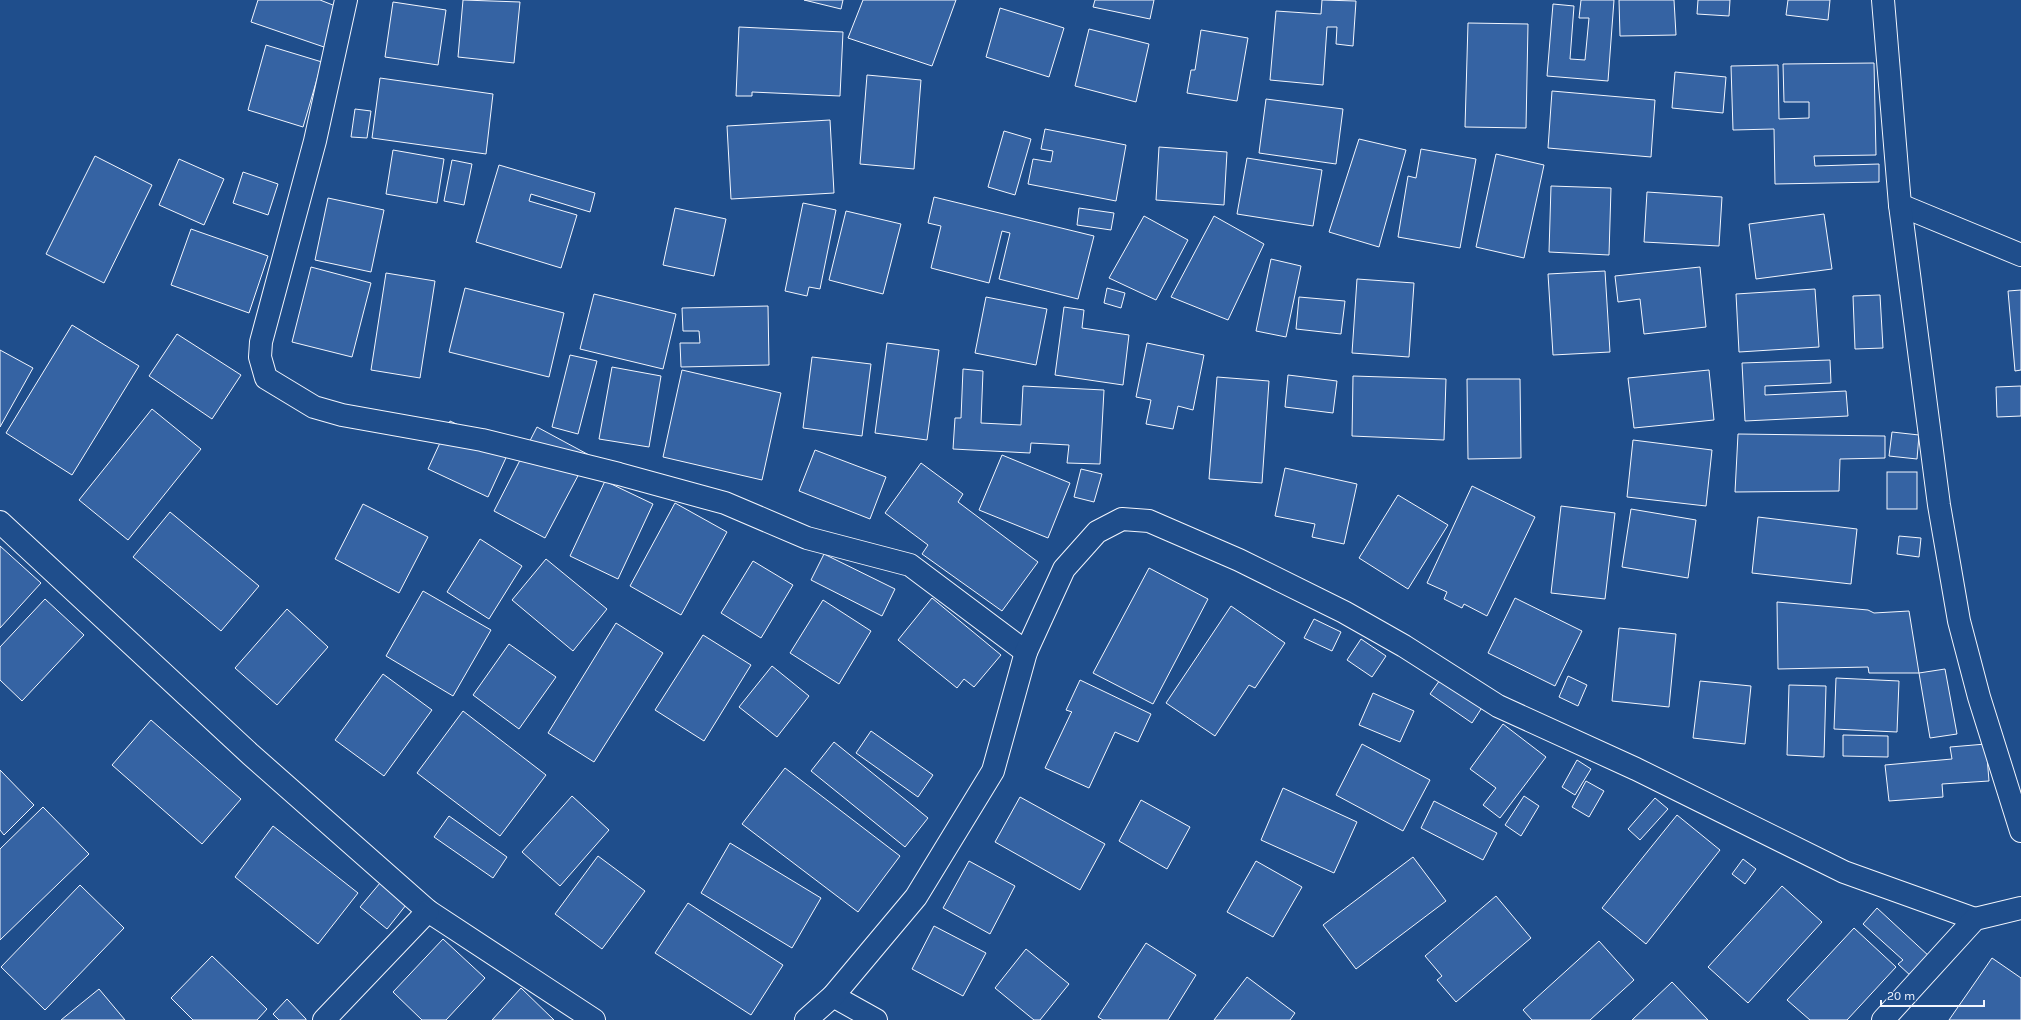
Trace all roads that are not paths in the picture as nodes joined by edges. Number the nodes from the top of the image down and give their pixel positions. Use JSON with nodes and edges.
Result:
{"nodes":[{"id":1,"x":346,"y":0,"type":"edge"},
{"id":2,"x":1884,"y":0,"type":"edge"},
{"id":3,"x":1900,"y":205,"type":"junction"},
{"id":4,"x":2021,"y":255,"type":"edge"},
{"id":5,"x":0,"y":522,"type":"edge"},
{"id":6,"x":1026,"y":652,"type":"junction"},
{"id":7,"x":2021,"y":831,"type":"edge"},
{"id":8,"x":2021,"y":908,"type":"edge"},
{"id":9,"x":428,"y":911,"type":"junction"},
{"id":10,"x":1975,"y":919,"type":"junction"},
{"id":11,"x":833,"y":996,"type":"junction"},
{"id":12,"x":324,"y":1020,"type":"edge"},
{"id":13,"x":594,"y":1020,"type":"edge"},
{"id":14,"x":806,"y":1020,"type":"edge"},
{"id":15,"x":876,"y":1020,"type":"edge"},
{"id":16,"x":1882,"y":1020,"type":"edge"}],
"edges":[{"from":1,"to":6,"type":"street"},
{"from":2,"to":3,"type":"street"},
{"from":3,"to":4,"type":"street"},
{"from":3,"to":7,"type":"street"},
{"from":5,"to":9,"type":"street"},
{"from":6,"to":10,"type":"street"},
{"from":6,"to":11,"type":"street"},
{"from":8,"to":10,"type":"street"},
{"from":9,"to":12,"type":"street"},
{"from":9,"to":13,"type":"street"},
{"from":10,"to":16,"type":"street"},
{"from":11,"to":14,"type":"street"},
{"from":11,"to":15,"type":"street"}]}
